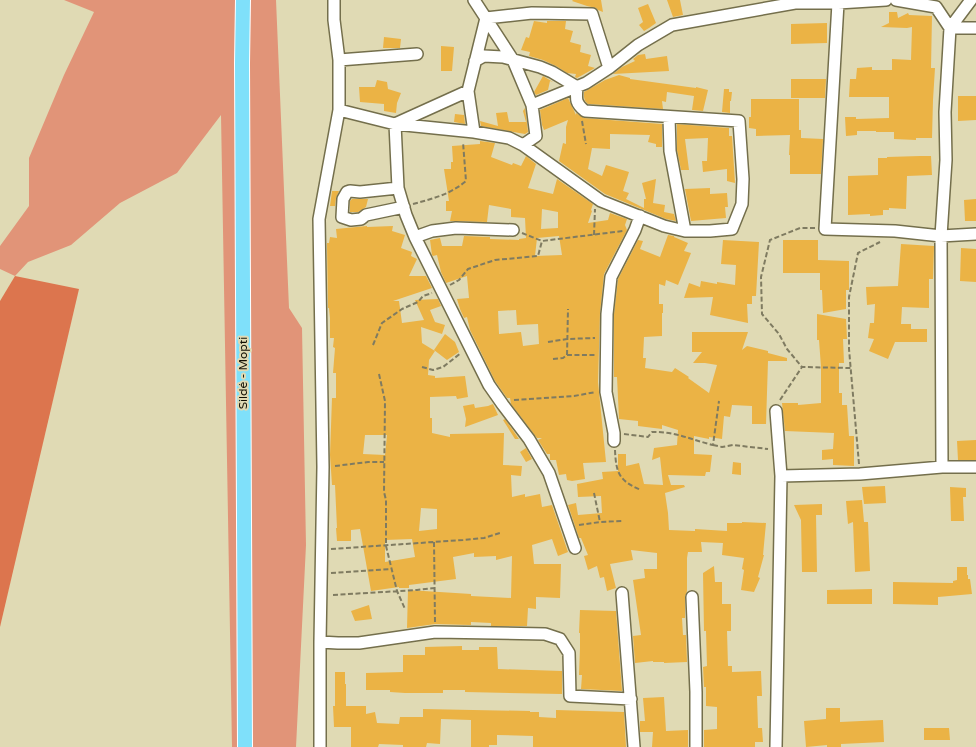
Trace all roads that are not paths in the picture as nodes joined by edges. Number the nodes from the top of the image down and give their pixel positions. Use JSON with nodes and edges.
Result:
{"nodes":[{"id":1,"x":243,"y":0,"type":"edge"},
{"id":2,"x":334,"y":0,"type":"edge"},
{"id":3,"x":474,"y":0,"type":"edge"},
{"id":4,"x":886,"y":0,"type":"edge"},
{"id":5,"x":896,"y":0,"type":"edge"},
{"id":6,"x":971,"y":0,"type":"edge"},
{"id":7,"x":794,"y":1,"type":"edge"},
{"id":8,"x":838,"y":2,"type":"junction"},
{"id":9,"x":486,"y":18,"type":"junction"},
{"id":10,"x":950,"y":28,"type":"junction"},
{"id":11,"x":976,"y":28,"type":"edge"},
{"id":12,"x":417,"y":54,"type":"dead end"},
{"id":13,"x":339,"y":60,"type":"junction"},
{"id":14,"x":514,"y":60,"type":"junction"},
{"id":15,"x":475,"y":61,"type":"junction"},
{"id":16,"x":609,"y":68,"type":"junction"},
{"id":17,"x":577,"y":87,"type":"junction"},
{"id":18,"x":468,"y":91,"type":"junction"},
{"id":19,"x":532,"y":105,"type":"junction"},
{"id":20,"x":339,"y":110,"type":"junction"},
{"id":21,"x":669,"y":117,"type":"junction"},
{"id":22,"x":396,"y":124,"type":"junction"},
{"id":23,"x":468,"y":132,"type":"junction"},
{"id":24,"x":523,"y":145,"type":"junction"},
{"id":25,"x":398,"y":188,"type":"junction"},
{"id":26,"x":404,"y":207,"type":"junction"},
{"id":27,"x":640,"y":216,"type":"junction"},
{"id":28,"x":513,"y":230,"type":"road end"},
{"id":29,"x":685,"y":231,"type":"junction"},
{"id":30,"x":976,"y":234,"type":"edge"},
{"id":31,"x":941,"y":236,"type":"junction"},
{"id":32,"x":415,"y":237,"type":"junction"},
{"id":33,"x":776,"y":411,"type":"road end"},
{"id":34,"x":614,"y":437,"type":"road end"},
{"id":35,"x":942,"y":467,"type":"junction"},
{"id":36,"x":976,"y":467,"type":"edge"},
{"id":37,"x":781,"y":476,"type":"junction"},
{"id":38,"x":575,"y":548,"type":"dead end"},
{"id":39,"x":622,"y":593,"type":"dead end"},
{"id":40,"x":692,"y":597,"type":"dead end"},
{"id":41,"x":320,"y":642,"type":"junction"},
{"id":42,"x":630,"y":699,"type":"junction"},
{"id":43,"x":245,"y":747,"type":"edge"},
{"id":44,"x":320,"y":747,"type":"edge"},
{"id":45,"x":634,"y":747,"type":"edge"},
{"id":46,"x":696,"y":747,"type":"edge"},
{"id":47,"x":776,"y":747,"type":"edge"}],
"edges":[{"from":1,"to":43,"type":"main road","name":"Sildé - Mopti"},
{"from":2,"to":13,"type":"street"},
{"from":3,"to":9,"type":"street"},
{"from":4,"to":8,"type":"street"},
{"from":5,"to":10,"type":"street"},
{"from":6,"to":10,"type":"street"},
{"from":7,"to":8,"type":"street"},
{"from":7,"to":16,"type":"street"},
{"from":8,"to":31,"type":"street"},
{"from":9,"to":14,"type":"street"},
{"from":9,"to":15,"type":"street"},
{"from":9,"to":16,"type":"street"},
{"from":10,"to":11,"type":"street"},
{"from":10,"to":31,"type":"street"},
{"from":12,"to":13,"type":"street"},
{"from":13,"to":20,"type":"street"},
{"from":14,"to":15,"type":"street"},
{"from":14,"to":17,"type":"street"},
{"from":14,"to":19,"type":"street"},
{"from":15,"to":18,"type":"street"},
{"from":16,"to":17,"type":"street"},
{"from":17,"to":19,"type":"street"},
{"from":17,"to":21,"type":"street"},
{"from":18,"to":22,"type":"street"},
{"from":18,"to":23,"type":"street"},
{"from":19,"to":24,"type":"street"},
{"from":20,"to":22,"type":"street"},
{"from":20,"to":41,"type":"street"},
{"from":21,"to":29,"type":"street"},
{"from":21,"to":29,"type":"street"},
{"from":22,"to":23,"type":"street"},
{"from":22,"to":25,"type":"street"},
{"from":23,"to":24,"type":"street"},
{"from":24,"to":27,"type":"street"},
{"from":25,"to":26,"type":"street"},
{"from":25,"to":26,"type":"street"},
{"from":26,"to":32,"type":"street"},
{"from":27,"to":29,"type":"street"},
{"from":27,"to":34,"type":"street"},
{"from":28,"to":32,"type":"street"},
{"from":30,"to":31,"type":"street"},
{"from":31,"to":35,"type":"street"},
{"from":32,"to":38,"type":"street"},
{"from":33,"to":37,"type":"street"},
{"from":35,"to":36,"type":"street"},
{"from":35,"to":37,"type":"street"},
{"from":37,"to":47,"type":"street"},
{"from":39,"to":42,"type":"street"},
{"from":40,"to":46,"type":"street"},
{"from":41,"to":42,"type":"street"},
{"from":41,"to":44,"type":"street"},
{"from":42,"to":45,"type":"street"}]}
